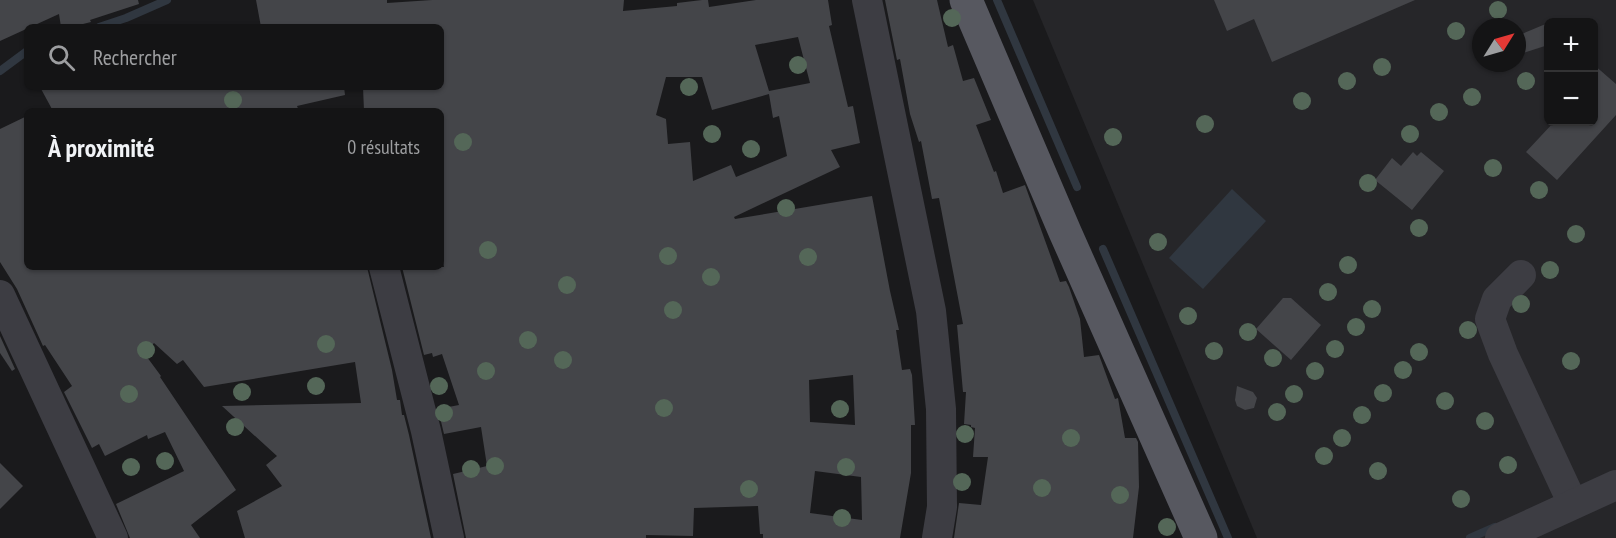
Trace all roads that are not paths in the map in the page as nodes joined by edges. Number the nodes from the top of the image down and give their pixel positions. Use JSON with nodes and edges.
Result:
{"nodes":[{"id":1,"x":867,"y":0,"type":"edge"},
{"id":2,"x":966,"y":0,"type":"edge"},
{"id":3,"x":385,"y":270,"type":"edge"},
{"id":4,"x":1521,"y":275,"type":"dead end"},
{"id":5,"x":0,"y":295,"type":"edge"},
{"id":6,"x":1616,"y":485,"type":"edge"},
{"id":7,"x":1573,"y":504,"type":"junction"},
{"id":8,"x":114,"y":538,"type":"edge"},
{"id":9,"x":448,"y":538,"type":"edge"},
{"id":10,"x":937,"y":538,"type":"edge"},
{"id":11,"x":1201,"y":538,"type":"edge"},
{"id":12,"x":1500,"y":538,"type":"edge"}],
"edges":[{"from":1,"to":10,"type":"street"},
{"from":2,"to":11,"type":"main road"},
{"from":3,"to":9,"type":"street"},
{"from":4,"to":7,"type":"street"},
{"from":5,"to":8,"type":"street"},
{"from":6,"to":7,"type":"street"},
{"from":7,"to":12,"type":"street"}]}
